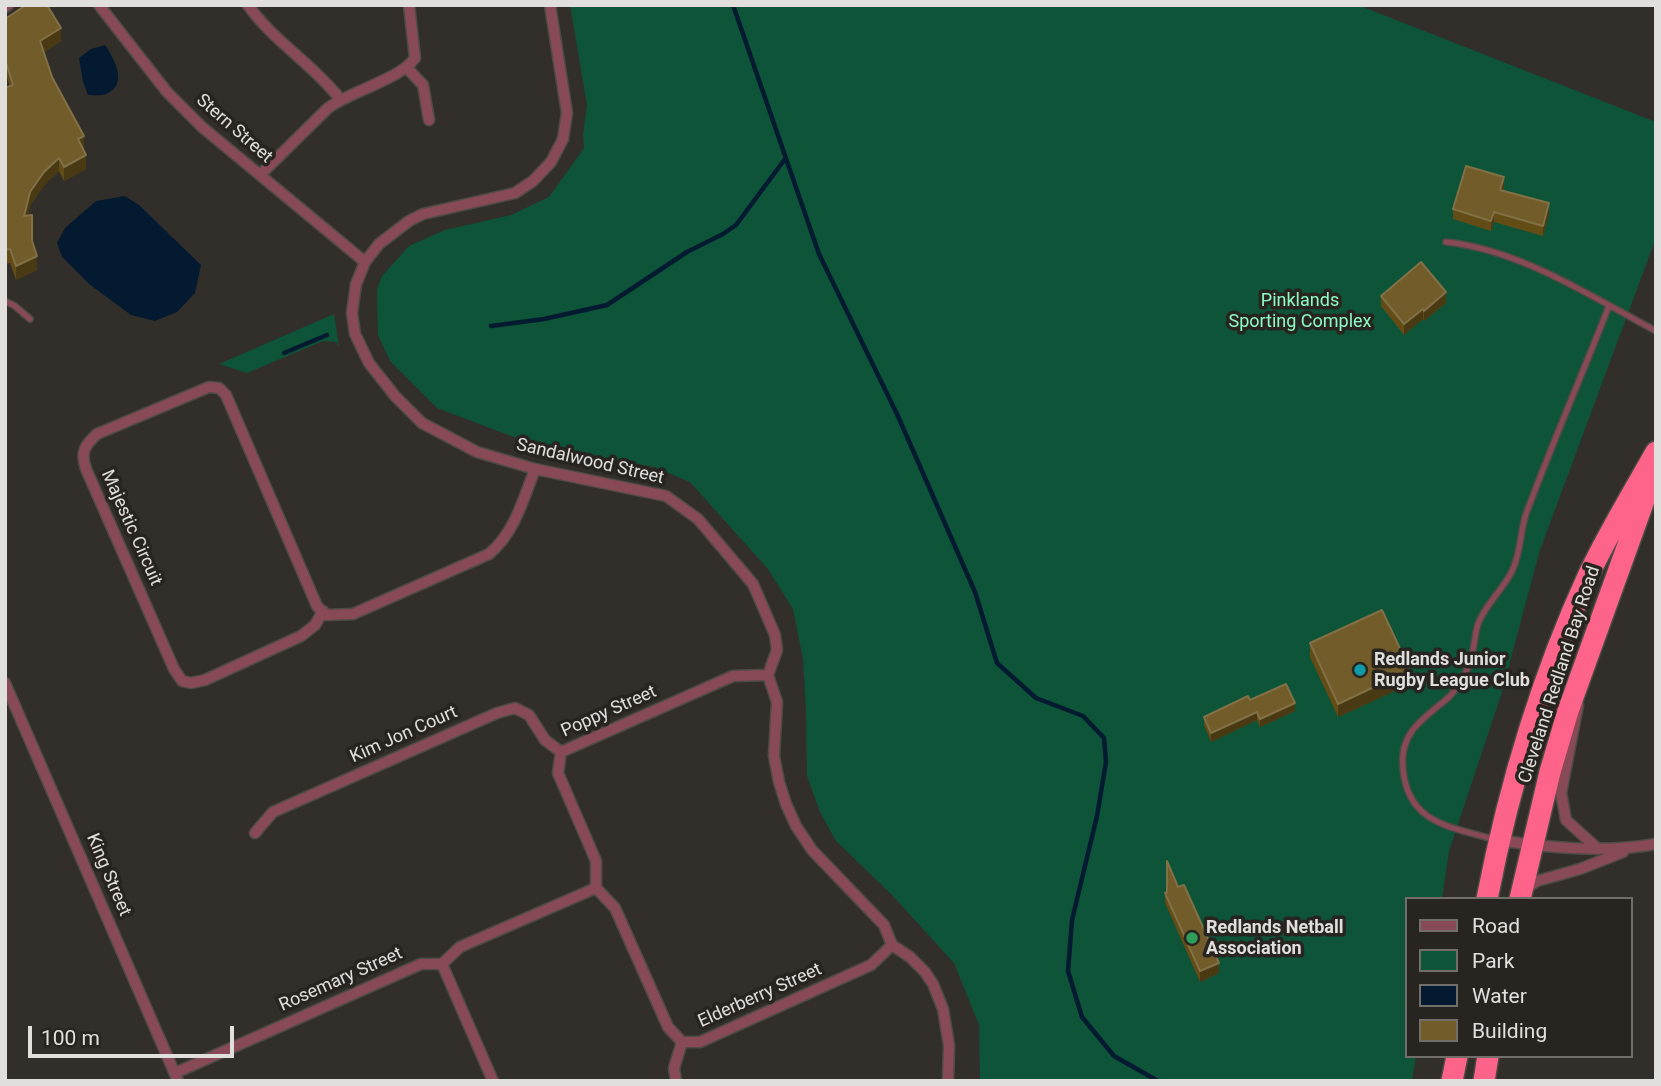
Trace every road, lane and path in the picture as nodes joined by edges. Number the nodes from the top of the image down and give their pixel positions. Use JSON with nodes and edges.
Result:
{"nodes":[{"id":1,"x":99,"y":5,"type":"edge"},
{"id":2,"x":248,"y":5,"type":"edge"},
{"id":3,"x":409,"y":5,"type":"edge"},
{"id":4,"x":550,"y":5,"type":"edge"},
{"id":5,"x":408,"y":69,"type":"junction"},
{"id":6,"x":340,"y":99,"type":"junction"},
{"id":7,"x":429,"y":120,"type":"dead end"},
{"id":8,"x":260,"y":175,"type":"junction"},
{"id":9,"x":1446,"y":242,"type":"dead end"},
{"id":10,"x":365,"y":262,"type":"junction"},
{"id":11,"x":5,"y":301,"type":"edge"},
{"id":12,"x":1609,"y":306,"type":"junction"},
{"id":13,"x":30,"y":319,"type":"dead end"},
{"id":14,"x":1656,"y":331,"type":"edge"},
{"id":15,"x":1656,"y":453,"type":"edge"},
{"id":16,"x":534,"y":469,"type":"junction"},
{"id":17,"x":1656,"y":469,"type":"edge"},
{"id":18,"x":323,"y":611,"type":"junction"},
{"id":19,"x":768,"y":675,"type":"junction"},
{"id":20,"x":1581,"y":678,"type":"junction"},
{"id":21,"x":5,"y":683,"type":"edge"},
{"id":22,"x":561,"y":752,"type":"junction"},
{"id":23,"x":255,"y":833,"type":"dead end"},
{"id":24,"x":1498,"y":841,"type":"junction"},
{"id":25,"x":1656,"y":844,"type":"edge"},
{"id":26,"x":1532,"y":845,"type":"junction"},
{"id":27,"x":1632,"y":848,"type":"junction"},
{"id":28,"x":1598,"y":849,"type":"junction"},
{"id":29,"x":596,"y":888,"type":"junction"},
{"id":30,"x":1521,"y":895,"type":"edge"},
{"id":31,"x":1487,"y":897,"type":"edge"},
{"id":32,"x":892,"y":945,"type":"junction"},
{"id":33,"x":442,"y":964,"type":"junction"},
{"id":34,"x":682,"y":1042,"type":"junction"},
{"id":35,"x":1457,"y":1058,"type":"edge"},
{"id":36,"x":1488,"y":1058,"type":"edge"},
{"id":37,"x":176,"y":1077,"type":"edge"},
{"id":38,"x":493,"y":1081,"type":"edge"},
{"id":39,"x":676,"y":1081,"type":"edge"},
{"id":40,"x":948,"y":1081,"type":"edge"},
{"id":41,"x":1452,"y":1081,"type":"edge"},
{"id":42,"x":1484,"y":1081,"type":"edge"}],
"edges":[{"from":1,"to":8,"type":"street","name":"Stern Street"},
{"from":2,"to":6,"type":"street"},
{"from":3,"to":5,"type":"street"},
{"from":4,"to":10,"type":"street"},
{"from":5,"to":6,"type":"street"},
{"from":5,"to":7,"type":"street"},
{"from":6,"to":8,"type":"street"},
{"from":8,"to":10,"type":"street","name":"Stern Street"},
{"from":9,"to":12,"type":"lane"},
{"from":10,"to":16,"type":"street","name":"Sandalwood Street"},
{"from":11,"to":13,"type":"lane"},
{"from":12,"to":14,"type":"lane"},
{"from":12,"to":24,"type":"lane"},
{"from":15,"to":24,"type":"highway","name":"Cleveland Redland Bay Road"},
{"from":16,"to":18,"type":"street"},
{"from":16,"to":19,"type":"street","name":"Sandalwood Street"},
{"from":17,"to":20,"type":"highway","name":"Cleveland Redland Bay Road"},
{"from":18,"to":18,"type":"street","name":"Majestic Circuit"},
{"from":19,"to":22,"type":"street","name":"Poppy Street"},
{"from":19,"to":32,"type":"street","name":"Sandalwood Street"},
{"from":20,"to":26,"type":"highway","name":"Cleveland Redland Bay Road"},
{"from":20,"to":28,"type":"street"},
{"from":21,"to":37,"type":"street","name":"King Street"},
{"from":22,"to":23,"type":"street","name":"Kim Jon Court"},
{"from":22,"to":29,"type":"street","name":"Poppy Street"},
{"from":24,"to":26,"type":"street"},
{"from":24,"to":31,"type":"highway","name":"Cleveland Redland Bay Road"},
{"from":25,"to":27,"type":"street"},
{"from":26,"to":28,"type":"street"},
{"from":26,"to":30,"type":"highway","name":"Cleveland Redland Bay Road"},
{"from":27,"to":28,"type":"street"},
{"from":27,"to":30,"type":"street"},
{"from":29,"to":33,"type":"street","name":"Rosemary Street"},
{"from":29,"to":34,"type":"street","name":"Elderberry Street"},
{"from":32,"to":34,"type":"street","name":"Elderberry Street"},
{"from":32,"to":40,"type":"street","name":"Sandalwood Street"},
{"from":33,"to":37,"type":"street","name":"Rosemary Street"},
{"from":33,"to":38,"type":"street"},
{"from":34,"to":39,"type":"street"},
{"from":35,"to":41,"type":"highway"},
{"from":36,"to":42,"type":"highway"}]}
